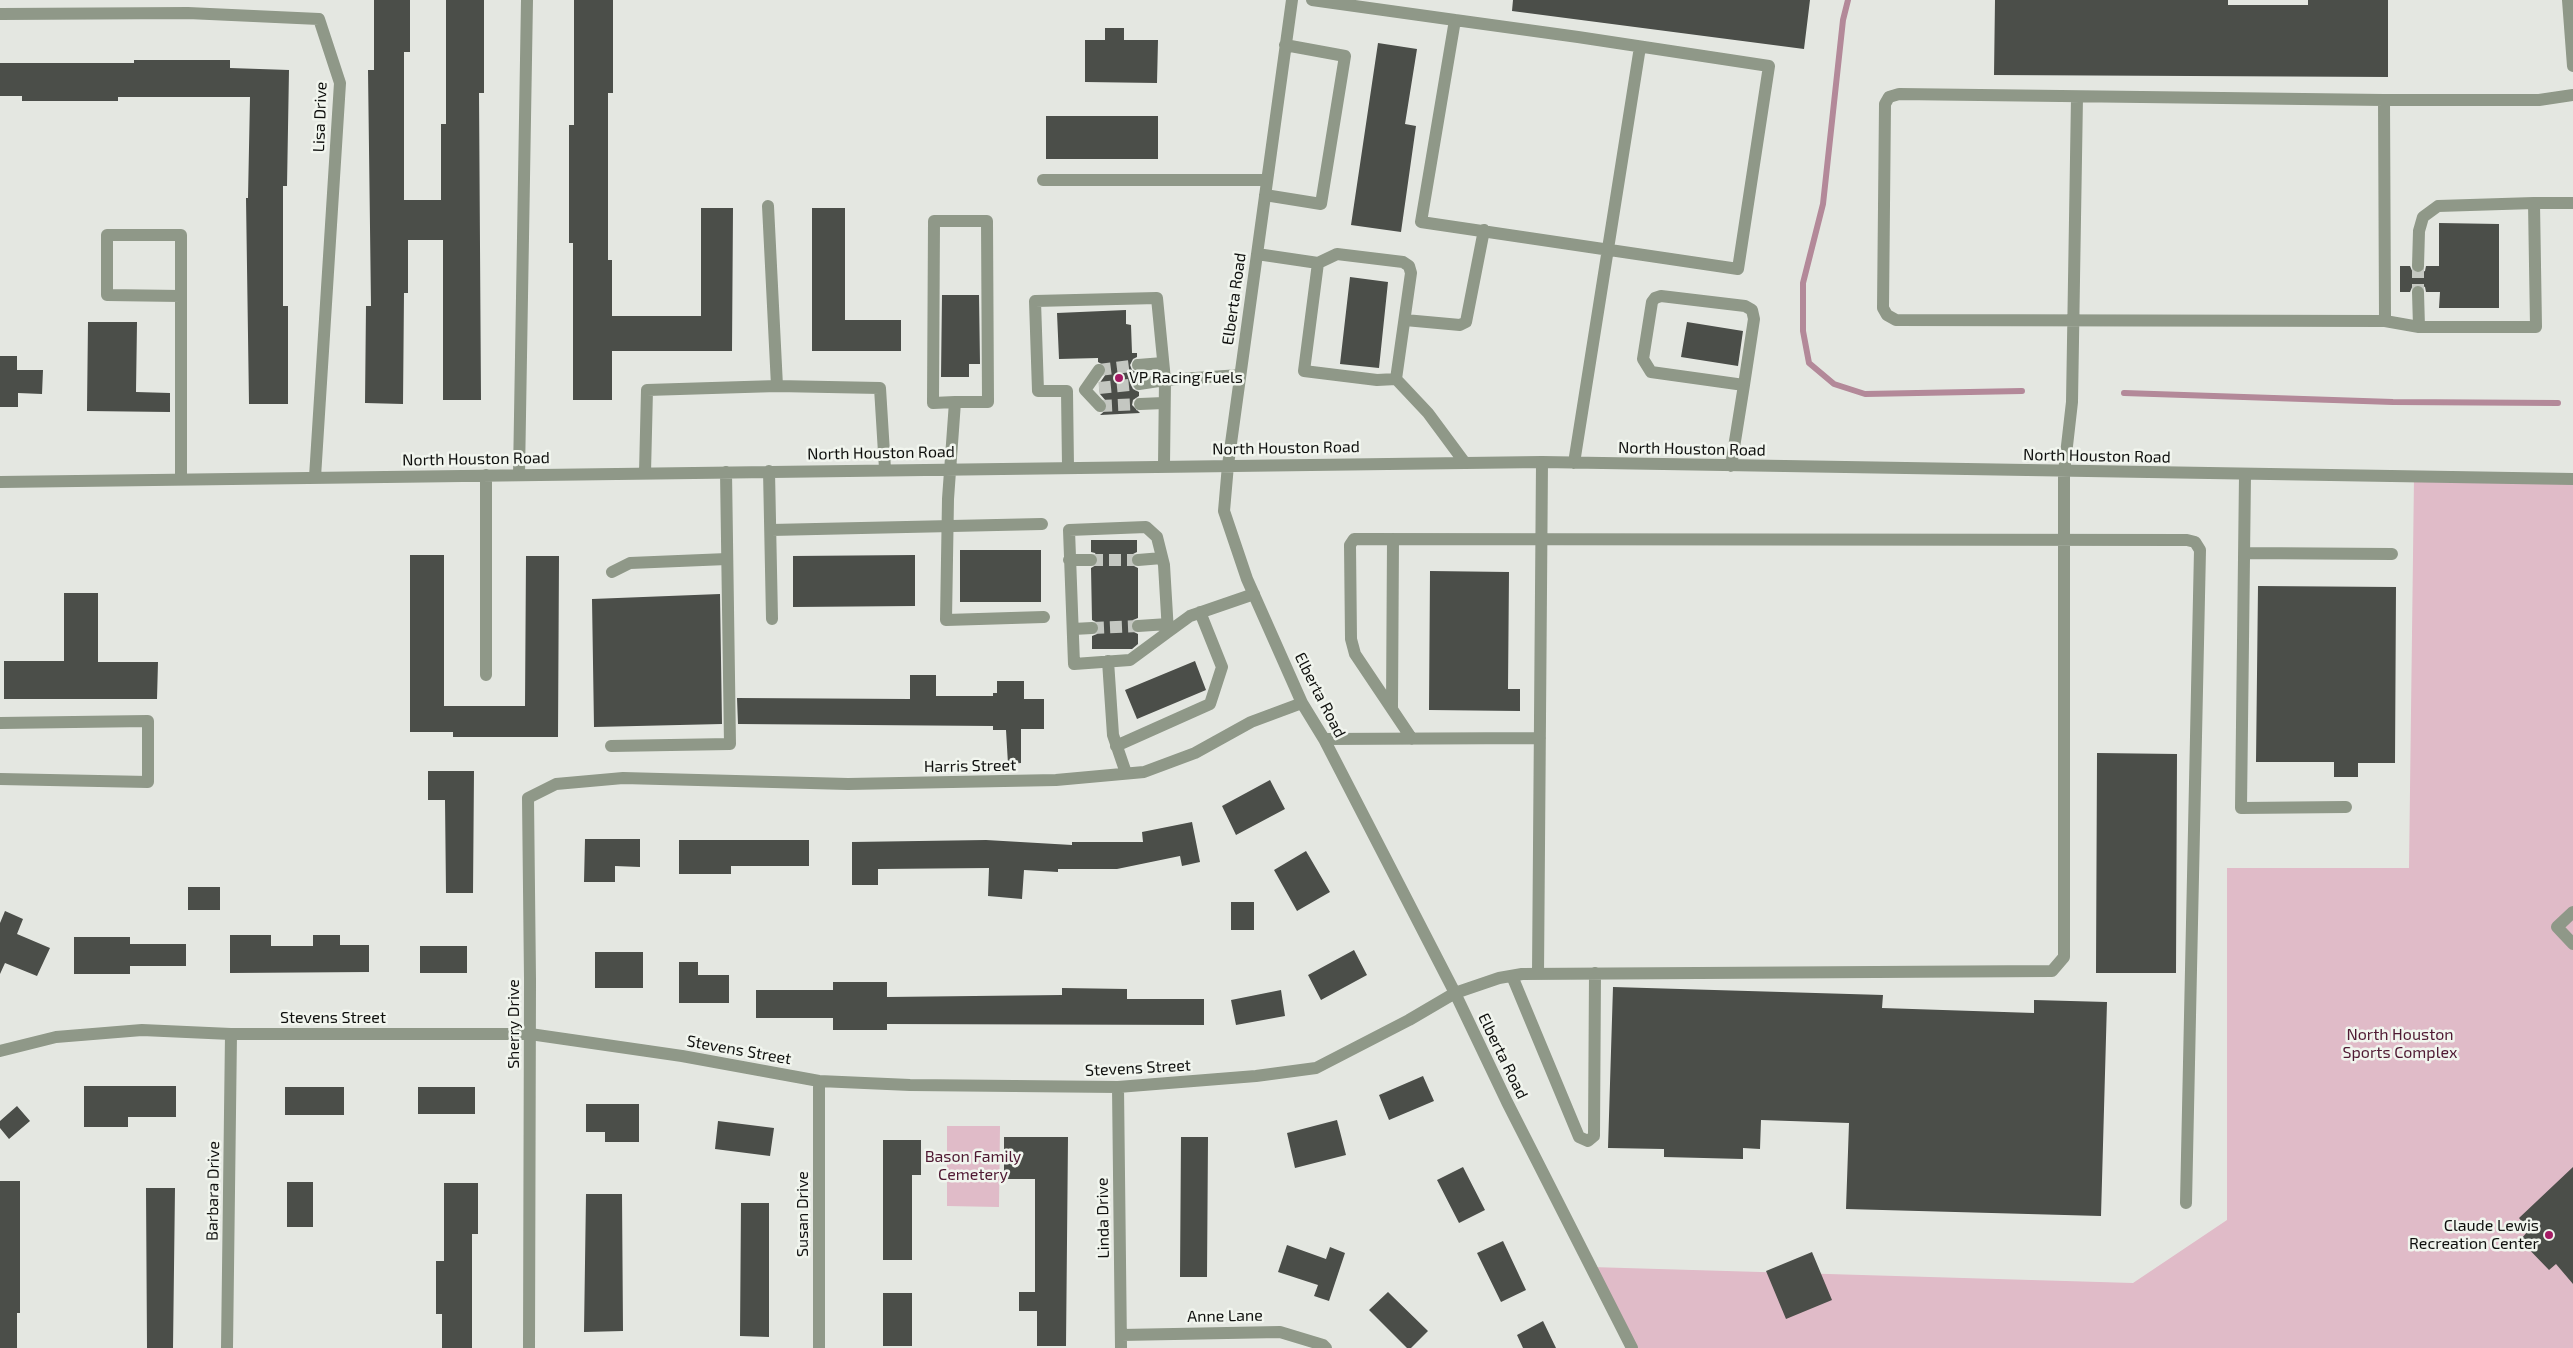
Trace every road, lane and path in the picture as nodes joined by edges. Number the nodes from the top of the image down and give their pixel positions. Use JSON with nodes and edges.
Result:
{"nodes":[{"id":1,"x":527,"y":0,"type":"edge"},
{"id":2,"x":1292,"y":0,"type":"edge"},
{"id":3,"x":1312,"y":0,"type":"edge"},
{"id":4,"x":2568,"y":0,"type":"edge"},
{"id":5,"x":1355,"y":3,"type":"edge"},
{"id":6,"x":0,"y":14,"type":"edge"},
{"id":7,"x":1455,"y":20,"type":"junction"},
{"id":8,"x":1286,"y":45,"type":"junction"},
{"id":9,"x":1640,"y":47,"type":"junction"},
{"id":10,"x":2573,"y":66,"type":"edge"},
{"id":11,"x":2573,"y":94,"type":"edge"},
{"id":12,"x":2077,"y":97,"type":"junction"},
{"id":13,"x":2384,"y":100,"type":"junction"},
{"id":14,"x":1043,"y":180,"type":"dead end"},
{"id":15,"x":1267,"y":180,"type":"junction"},
{"id":16,"x":1265,"y":195,"type":"junction"},
{"id":17,"x":2534,"y":203,"type":"junction"},
{"id":18,"x":2573,"y":203,"type":"edge"},
{"id":19,"x":768,"y":206,"type":"dead end"},
{"id":20,"x":1484,"y":230,"type":"junction"},
{"id":21,"x":1609,"y":249,"type":"junction"},
{"id":22,"x":1257,"y":254,"type":"junction"},
{"id":23,"x":1318,"y":263,"type":"junction"},
{"id":24,"x":2418,"y":266,"type":"tunnel mouth"},
{"id":25,"x":2418,"y":292,"type":"tunnel mouth"},
{"id":26,"x":181,"y":296,"type":"junction"},
{"id":27,"x":1405,"y":320,"type":"junction"},
{"id":28,"x":2072,"y":320,"type":"junction"},
{"id":29,"x":2385,"y":321,"type":"junction"},
{"id":30,"x":2419,"y":327,"type":"junction"},
{"id":31,"x":1163,"y":363,"type":"junction"},
{"id":32,"x":1138,"y":365,"type":"tunnel mouth"},
{"id":33,"x":1099,"y":370,"type":"dead end"},
{"id":34,"x":1240,"y":375,"type":"junction"},
{"id":35,"x":1396,"y":379,"type":"junction"},
{"id":36,"x":1165,"y":380,"type":"junction"},
{"id":37,"x":1139,"y":384,"type":"tunnel mouth"},
{"id":38,"x":777,"y":386,"type":"junction"},
{"id":39,"x":1744,"y":386,"type":"junction"},
{"id":40,"x":1099,"y":388,"type":"tunnel mouth"},
{"id":41,"x":1085,"y":390,"type":"junction"},
{"id":42,"x":1066,"y":391,"type":"junction"},
{"id":43,"x":955,"y":402,"type":"junction"},
{"id":44,"x":1164,"y":403,"type":"junction"},
{"id":45,"x":1140,"y":404,"type":"tunnel mouth"},
{"id":46,"x":1100,"y":406,"type":"dead end"},
{"id":47,"x":1542,"y":462,"type":"junction"},
{"id":48,"x":1465,"y":463,"type":"junction"},
{"id":49,"x":1574,"y":463,"type":"junction"},
{"id":50,"x":1228,"y":465,"type":"junction"},
{"id":51,"x":1164,"y":466,"type":"junction"},
{"id":52,"x":1731,"y":466,"type":"junction"},
{"id":53,"x":1068,"y":467,"type":"junction"},
{"id":54,"x":950,"y":468,"type":"junction"},
{"id":55,"x":885,"y":469,"type":"junction"},
{"id":56,"x":769,"y":471,"type":"junction"},
{"id":57,"x":726,"y":472,"type":"junction"},
{"id":58,"x":2064,"y":472,"type":"junction"},
{"id":59,"x":645,"y":473,"type":"junction"},
{"id":60,"x":486,"y":475,"type":"junction"},
{"id":61,"x":519,"y":475,"type":"junction"},
{"id":62,"x":2245,"y":475,"type":"junction"},
{"id":63,"x":315,"y":477,"type":"junction"},
{"id":64,"x":181,"y":479,"type":"junction"},
{"id":65,"x":2573,"y":479,"type":"edge"},
{"id":66,"x":0,"y":482,"type":"edge"},
{"id":67,"x":1042,"y":524,"type":"dead end"},
{"id":68,"x":947,"y":526,"type":"junction"},
{"id":69,"x":771,"y":530,"type":"junction"},
{"id":70,"x":1393,"y":539,"type":"junction"},
{"id":71,"x":1542,"y":539,"type":"junction"},
{"id":72,"x":2064,"y":541,"type":"junction"},
{"id":73,"x":2244,"y":553,"type":"junction"},
{"id":74,"x":2392,"y":554,"type":"dead end"},
{"id":75,"x":1162,"y":558,"type":"junction"},
{"id":76,"x":727,"y":559,"type":"junction"},
{"id":77,"x":1069,"y":560,"type":"junction"},
{"id":78,"x":1091,"y":560,"type":"tunnel mouth"},
{"id":79,"x":1138,"y":560,"type":"tunnel mouth"},
{"id":80,"x":612,"y":572,"type":"dead end"},
{"id":81,"x":1254,"y":594,"type":"junction"},
{"id":82,"x":1200,"y":612,"type":"junction"},
{"id":83,"x":1044,"y":617,"type":"dead end"},
{"id":84,"x":772,"y":619,"type":"dead end"},
{"id":85,"x":1138,"y":626,"type":"tunnel mouth"},
{"id":86,"x":1092,"y":628,"type":"tunnel mouth"},
{"id":87,"x":1168,"y":628,"type":"junction"},
{"id":88,"x":1073,"y":629,"type":"junction"},
{"id":89,"x":1108,"y":662,"type":"junction"},
{"id":90,"x":486,"y":675,"type":"dead end"},
{"id":91,"x":1302,"y":703,"type":"junction"},
{"id":92,"x":1392,"y":708,"type":"junction"},
{"id":93,"x":0,"y":723,"type":"edge"},
{"id":94,"x":1540,"y":738,"type":"junction"},
{"id":95,"x":1324,"y":739,"type":"junction"},
{"id":96,"x":1412,"y":739,"type":"junction"},
{"id":97,"x":611,"y":746,"type":"dead end"},
{"id":98,"x":1116,"y":746,"type":"junction"},
{"id":99,"x":1126,"y":774,"type":"junction"},
{"id":100,"x":623,"y":778,"type":"joint"},
{"id":101,"x":0,"y":779,"type":"edge"},
{"id":102,"x":2346,"y":807,"type":"dead end"},
{"id":103,"x":2573,"y":912,"type":"edge"},
{"id":104,"x":2573,"y":944,"type":"edge"},
{"id":105,"x":1595,"y":973,"type":"junction"},
{"id":106,"x":1538,"y":974,"type":"junction"},
{"id":107,"x":1512,"y":976,"type":"junction"},
{"id":108,"x":1455,"y":993,"type":"junction"},
{"id":109,"x":231,"y":1034,"type":"junction"},
{"id":110,"x":530,"y":1034,"type":"junction"},
{"id":111,"x":0,"y":1051,"type":"edge"},
{"id":112,"x":819,"y":1081,"type":"junction"},
{"id":113,"x":1118,"y":1087,"type":"junction"},
{"id":114,"x":2186,"y":1203,"type":"dead end"},
{"id":115,"x":1121,"y":1335,"type":"junction"},
{"id":116,"x":227,"y":1348,"type":"edge"},
{"id":117,"x":528,"y":1348,"type":"edge"},
{"id":118,"x":820,"y":1348,"type":"edge"},
{"id":119,"x":1121,"y":1348,"type":"edge"},
{"id":120,"x":1326,"y":1348,"type":"edge"},
{"id":121,"x":1632,"y":1348,"type":"edge"}],
"edges":[{"from":1,"to":61,"type":"street"},
{"from":2,"to":8,"type":"street","name":"Elberta Road"},
{"from":3,"to":5,"type":"street"},
{"from":4,"to":10,"type":"street"},
{"from":5,"to":7,"type":"street"},
{"from":6,"to":63,"type":"street","name":"Lisa Drive"},
{"from":7,"to":9,"type":"street"},
{"from":7,"to":20,"type":"street"},
{"from":8,"to":15,"type":"street","name":"Elberta Road"},
{"from":8,"to":16,"type":"street"},
{"from":9,"to":21,"type":"street"},
{"from":9,"to":21,"type":"street"},
{"from":11,"to":13,"type":"street"},
{"from":12,"to":13,"type":"street"},
{"from":12,"to":28,"type":"street","name":"Stevens Street"},
{"from":12,"to":28,"type":"street"},
{"from":13,"to":29,"type":"street"},
{"from":14,"to":15,"type":"street"},
{"from":15,"to":16,"type":"street","name":"Elberta Road"},
{"from":16,"to":22,"type":"street","name":"Elberta Road"},
{"from":17,"to":18,"type":"street"},
{"from":17,"to":24,"type":"street"},
{"from":17,"to":30,"type":"street"},
{"from":19,"to":38,"type":"street"},
{"from":20,"to":21,"type":"street"},
{"from":20,"to":27,"type":"street"},
{"from":21,"to":49,"type":"street"},
{"from":22,"to":23,"type":"street"},
{"from":22,"to":34,"type":"street","name":"Elberta Road"},
{"from":23,"to":27,"type":"street"},
{"from":23,"to":35,"type":"street"},
{"from":25,"to":30,"type":"street"},
{"from":26,"to":26,"type":"street"},
{"from":26,"to":64,"type":"street"},
{"from":27,"to":35,"type":"street"},
{"from":28,"to":29,"type":"street"},
{"from":28,"to":58,"type":"street","name":"Stevens Street"},
{"from":29,"to":30,"type":"street"},
{"from":31,"to":32,"type":"street"},
{"from":31,"to":36,"type":"street"},
{"from":31,"to":42,"type":"street"},
{"from":33,"to":41,"type":"street"},
{"from":34,"to":36,"type":"street"},
{"from":34,"to":50,"type":"street","name":"Elberta Road"},
{"from":35,"to":48,"type":"street"},
{"from":36,"to":37,"type":"street"},
{"from":36,"to":44,"type":"street"},
{"from":38,"to":55,"type":"street"},
{"from":38,"to":59,"type":"street"},
{"from":39,"to":39,"type":"street"},
{"from":39,"to":52,"type":"street"},
{"from":40,"to":41,"type":"street"},
{"from":41,"to":42,"type":"street"},
{"from":41,"to":46,"type":"street"},
{"from":42,"to":53,"type":"street"},
{"from":43,"to":43,"type":"street"},
{"from":43,"to":54,"type":"street"},
{"from":44,"to":45,"type":"street"},
{"from":44,"to":51,"type":"street"},
{"from":47,"to":48,"type":"street","name":"North Houston Road"},
{"from":47,"to":49,"type":"street","name":"North Houston Road"},
{"from":47,"to":71,"type":"street"},
{"from":48,"to":50,"type":"street","name":"North Houston Road"},
{"from":49,"to":52,"type":"street","name":"North Houston Road"},
{"from":50,"to":51,"type":"street","name":"North Houston Road"},
{"from":50,"to":81,"type":"street","name":"Elberta Road"},
{"from":51,"to":53,"type":"street","name":"North Houston Road"},
{"from":52,"to":58,"type":"street","name":"North Houston Road"},
{"from":53,"to":54,"type":"street","name":"North Houston Road"},
{"from":54,"to":55,"type":"street","name":"North Houston Road"},
{"from":54,"to":68,"type":"street"},
{"from":55,"to":56,"type":"street","name":"North Houston Road"},
{"from":56,"to":57,"type":"street","name":"North Houston Road"},
{"from":56,"to":69,"type":"street"},
{"from":57,"to":59,"type":"street","name":"North Houston Road"},
{"from":57,"to":76,"type":"street"},
{"from":58,"to":62,"type":"street","name":"North Houston Road"},
{"from":58,"to":72,"type":"street","name":"Stevens Street"},
{"from":59,"to":61,"type":"street","name":"North Houston Road"},
{"from":60,"to":61,"type":"street","name":"North Houston Road"},
{"from":60,"to":63,"type":"street","name":"North Houston Road"},
{"from":60,"to":90,"type":"street"},
{"from":62,"to":65,"type":"street","name":"North Houston Road"},
{"from":62,"to":73,"type":"street"},
{"from":63,"to":64,"type":"street","name":"North Houston Road"},
{"from":64,"to":66,"type":"street","name":"North Houston Road"},
{"from":67,"to":68,"type":"street"},
{"from":68,"to":69,"type":"street"},
{"from":68,"to":83,"type":"street"},
{"from":69,"to":84,"type":"street"},
{"from":70,"to":71,"type":"street"},
{"from":70,"to":92,"type":"street"},
{"from":70,"to":92,"type":"street"},
{"from":71,"to":72,"type":"street"},
{"from":71,"to":94,"type":"street"},
{"from":72,"to":105,"type":"street","name":"Stevens Street"},
{"from":72,"to":114,"type":"street"},
{"from":73,"to":74,"type":"street"},
{"from":73,"to":102,"type":"street"},
{"from":75,"to":77,"type":"street"},
{"from":75,"to":79,"type":"street"},
{"from":75,"to":87,"type":"street"},
{"from":76,"to":80,"type":"street"},
{"from":76,"to":97,"type":"street"},
{"from":77,"to":78,"type":"street"},
{"from":77,"to":88,"type":"street"},
{"from":81,"to":82,"type":"street"},
{"from":81,"to":91,"type":"street","name":"Elberta Road"},
{"from":82,"to":87,"type":"street"},
{"from":82,"to":98,"type":"street"},
{"from":85,"to":87,"type":"street"},
{"from":86,"to":88,"type":"street"},
{"from":87,"to":89,"type":"street"},
{"from":88,"to":89,"type":"street"},
{"from":89,"to":98,"type":"street"},
{"from":91,"to":95,"type":"street","name":"Elberta Road"},
{"from":91,"to":99,"type":"street","name":"Harris Street"},
{"from":92,"to":96,"type":"street"},
{"from":93,"to":101,"type":"street"},
{"from":94,"to":96,"type":"street"},
{"from":94,"to":106,"type":"street"},
{"from":95,"to":96,"type":"street"},
{"from":95,"to":108,"type":"street","name":"Elberta Road"},
{"from":98,"to":99,"type":"street"},
{"from":99,"to":100,"type":"street","name":"Harris Street"},
{"from":100,"to":110,"type":"street","name":"Sherry Drive"},
{"from":103,"to":104,"type":"street"},
{"from":105,"to":106,"type":"street","name":"Stevens Street"},
{"from":105,"to":107,"type":"street"},
{"from":106,"to":107,"type":"street","name":"Stevens Street"},
{"from":107,"to":108,"type":"street","name":"Stevens Street"},
{"from":108,"to":113,"type":"street","name":"Stevens Street"},
{"from":108,"to":121,"type":"street","name":"Elberta Road"},
{"from":109,"to":110,"type":"street","name":"Stevens Street"},
{"from":109,"to":111,"type":"street","name":"Stevens Street"},
{"from":109,"to":116,"type":"street","name":"Barbara Drive"},
{"from":110,"to":112,"type":"street","name":"Stevens Street"},
{"from":110,"to":117,"type":"street","name":"Sherry Drive"},
{"from":112,"to":113,"type":"street","name":"Stevens Street"},
{"from":112,"to":118,"type":"street","name":"Susan Drive"},
{"from":113,"to":115,"type":"street","name":"Linda Drive"},
{"from":115,"to":119,"type":"street","name":"Linda Drive"},
{"from":115,"to":120,"type":"street","name":"Anne Lane"}]}
